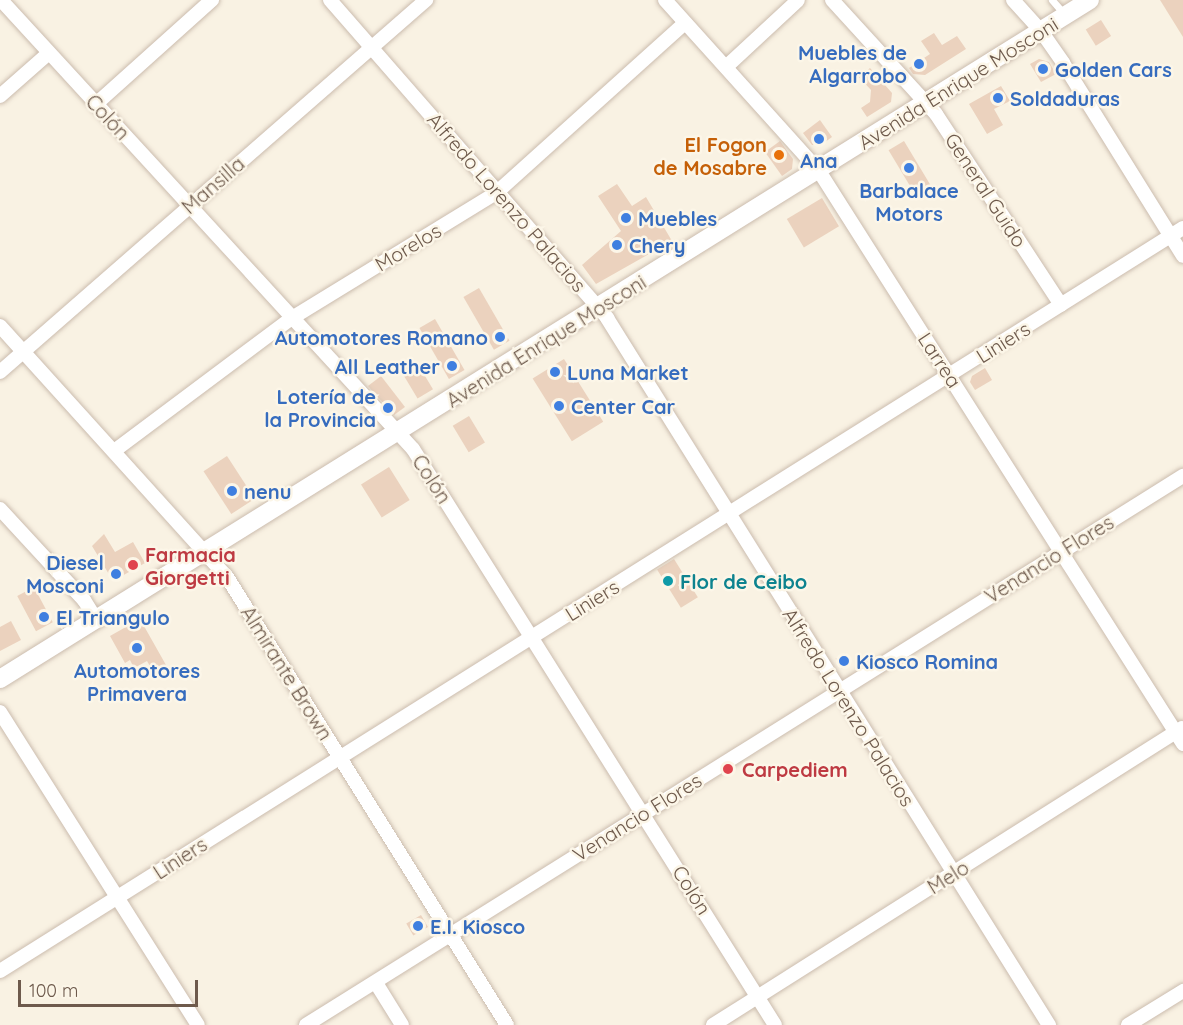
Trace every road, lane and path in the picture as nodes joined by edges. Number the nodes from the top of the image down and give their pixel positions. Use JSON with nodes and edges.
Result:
{"nodes":[{"id":1,"x":2,"y":0,"type":"edge"},
{"id":2,"x":212,"y":0,"type":"edge"},
{"id":3,"x":330,"y":0,"type":"edge"},
{"id":4,"x":426,"y":0,"type":"edge"},
{"id":5,"x":664,"y":0,"type":"edge"},
{"id":6,"x":798,"y":0,"type":"edge"},
{"id":7,"x":832,"y":0,"type":"edge"},
{"id":8,"x":1013,"y":0,"type":"edge"},
{"id":9,"x":1052,"y":0,"type":"edge"},
{"id":10,"x":1090,"y":0,"type":"edge"},
{"id":11,"x":1065,"y":15,"type":"junction"},
{"id":12,"x":685,"y":22,"type":"junction"},
{"id":13,"x":1041,"y":31,"type":"junction"},
{"id":14,"x":374,"y":48,"type":"junction"},
{"id":15,"x":49,"y":52,"type":"junction"},
{"id":16,"x":726,"y":67,"type":"junction"},
{"id":17,"x":0,"y":96,"type":"edge"},
{"id":18,"x":96,"y":104,"type":"junction"},
{"id":19,"x":926,"y":104,"type":"junction"},
{"id":20,"x":819,"y":171,"type":"junction"},
{"id":21,"x":496,"y":193,"type":"junction"},
{"id":22,"x":189,"y":205,"type":"junction"},
{"id":23,"x":1183,"y":228,"type":"edge"},
{"id":24,"x":1171,"y":236,"type":"junction"},
{"id":25,"x":1183,"y":256,"type":"edge"},
{"id":26,"x":1061,"y":305,"type":"junction"},
{"id":27,"x":599,"y":307,"type":"junction"},
{"id":28,"x":292,"y":318,"type":"junction"},
{"id":29,"x":0,"y":326,"type":"edge"},
{"id":30,"x":24,"y":351,"type":"junction"},
{"id":31,"x":0,"y":372,"type":"edge"},
{"id":32,"x":950,"y":375,"type":"junction"},
{"id":33,"x":398,"y":434,"type":"junction"},
{"id":34,"x":114,"y":451,"type":"junction"},
{"id":35,"x":1183,"y":476,"type":"edge"},
{"id":36,"x":0,"y":509,"type":"edge"},
{"id":37,"x":730,"y":514,"type":"junction"},
{"id":38,"x":1061,"y":550,"type":"junction"},
{"id":39,"x":205,"y":552,"type":"junction"},
{"id":40,"x":96,"y":619,"type":"junction"},
{"id":41,"x":534,"y":637,"type":"junction"},
{"id":42,"x":0,"y":679,"type":"edge"},
{"id":43,"x":838,"y":691,"type":"junction"},
{"id":44,"x":0,"y":712,"type":"edge"},
{"id":45,"x":1181,"y":735,"type":"edge"},
{"id":46,"x":339,"y":756,"type":"junction"},
{"id":47,"x":643,"y":813,"type":"junction"},
{"id":48,"x":952,"y":874,"type":"junction"},
{"id":49,"x":118,"y":897,"type":"junction"},
{"id":50,"x":452,"y":935,"type":"junction"},
{"id":51,"x":0,"y":971,"type":"edge"},
{"id":52,"x":375,"y":983,"type":"junction"},
{"id":53,"x":1183,"y":991,"type":"edge"},
{"id":54,"x":758,"y":997,"type":"junction"},
{"id":55,"x":198,"y":1025,"type":"edge"},
{"id":56,"x":306,"y":1025,"type":"edge"},
{"id":57,"x":402,"y":1025,"type":"edge"},
{"id":58,"x":507,"y":1025,"type":"edge"},
{"id":59,"x":712,"y":1025,"type":"edge"},
{"id":60,"x":775,"y":1025,"type":"edge"},
{"id":61,"x":1049,"y":1025,"type":"edge"},
{"id":62,"x":1128,"y":1025,"type":"edge"}],
"edges":[{"from":1,"to":15,"type":"street","name":"Colón"},
{"from":2,"to":18,"type":"street"},
{"from":3,"to":14,"type":"street","name":"Alfredo Lorenzo Palacios"},
{"from":4,"to":14,"type":"street","name":"Mansilla"},
{"from":5,"to":12,"type":"street","name":"Larrea"},
{"from":6,"to":16,"type":"street"},
{"from":7,"to":19,"type":"street","name":"General Guido"},
{"from":8,"to":13,"type":"street"},
{"from":9,"to":11,"type":"lane"},
{"from":10,"to":11,"type":"main road","name":"Avenida Enrique Mosconi"},
{"from":11,"to":13,"type":"main road","name":"Avenida Enrique Mosconi"},
{"from":12,"to":16,"type":"street","name":"Larrea"},
{"from":12,"to":21,"type":"street","name":"Morelos"},
{"from":13,"to":19,"type":"main road","name":"Avenida Enrique Mosconi"},
{"from":13,"to":24,"type":"street"},
{"from":14,"to":21,"type":"street","name":"Alfredo Lorenzo Palacios"},
{"from":14,"to":22,"type":"street","name":"Mansilla"},
{"from":15,"to":17,"type":"street"},
{"from":15,"to":18,"type":"street","name":"Colón"},
{"from":16,"to":20,"type":"street","name":"Larrea"},
{"from":18,"to":22,"type":"street","name":"Colón"},
{"from":19,"to":20,"type":"main road","name":"Avenida Enrique Mosconi"},
{"from":19,"to":26,"type":"street","name":"General Guido"},
{"from":20,"to":27,"type":"main road","name":"Avenida Enrique Mosconi"},
{"from":20,"to":32,"type":"street","name":"Larrea"},
{"from":21,"to":27,"type":"street","name":"Alfredo Lorenzo Palacios"},
{"from":21,"to":28,"type":"street","name":"Morelos"},
{"from":22,"to":28,"type":"street","name":"Colón"},
{"from":22,"to":30,"type":"street","name":"Mansilla"},
{"from":23,"to":24,"type":"street","name":"Liniers"},
{"from":24,"to":25,"type":"street"},
{"from":24,"to":26,"type":"street","name":"Liniers"},
{"from":26,"to":32,"type":"street","name":"Liniers"},
{"from":27,"to":33,"type":"main road","name":"Avenida Enrique Mosconi"},
{"from":27,"to":37,"type":"street","name":"Alfredo Lorenzo Palacios"},
{"from":28,"to":33,"type":"street","name":"Colón"},
{"from":28,"to":34,"type":"street","name":"Morelos"},
{"from":29,"to":30,"type":"street","name":"Almirante Brown"},
{"from":30,"to":31,"type":"street","name":"Mansilla"},
{"from":30,"to":34,"type":"street","name":"Almirante Brown"},
{"from":32,"to":37,"type":"street","name":"Liniers"},
{"from":32,"to":38,"type":"street","name":"Larrea"},
{"from":33,"to":39,"type":"main road","name":"Avenida Enrique Mosconi"},
{"from":33,"to":41,"type":"street","name":"Colón"},
{"from":34,"to":39,"type":"street","name":"Almirante Brown"},
{"from":35,"to":38,"type":"street","name":"Venancio Flores"},
{"from":36,"to":40,"type":"street"},
{"from":37,"to":41,"type":"street","name":"Liniers"},
{"from":37,"to":43,"type":"street","name":"Alfredo Lorenzo Palacios"},
{"from":38,"to":43,"type":"street","name":"Venancio Flores"},
{"from":38,"to":45,"type":"street","name":"Larrea"},
{"from":39,"to":40,"type":"main road","name":"Avenida Enrique Mosconi"},
{"from":39,"to":46,"type":"street","name":"Almirante Brown"},
{"from":40,"to":42,"type":"main road","name":"Avenida Enrique Mosconi"},
{"from":41,"to":46,"type":"street","name":"Liniers"},
{"from":41,"to":47,"type":"street","name":"Colón"},
{"from":43,"to":47,"type":"street","name":"Venancio Flores"},
{"from":43,"to":48,"type":"street","name":"Alfredo Lorenzo Palacios"},
{"from":44,"to":49,"type":"street"},
{"from":45,"to":48,"type":"street","name":"Melo"},
{"from":46,"to":49,"type":"street","name":"Liniers"},
{"from":46,"to":50,"type":"street","name":"Almirante Brown"},
{"from":47,"to":50,"type":"street","name":"Venancio Flores"},
{"from":47,"to":54,"type":"street","name":"Colón"},
{"from":48,"to":54,"type":"street","name":"Melo"},
{"from":48,"to":61,"type":"street","name":"Alfredo Lorenzo Palacios"},
{"from":49,"to":51,"type":"street","name":"Liniers"},
{"from":49,"to":55,"type":"street"},
{"from":50,"to":52,"type":"street","name":"Venancio Flores"},
{"from":50,"to":58,"type":"street","name":"Almirante Brown"},
{"from":52,"to":56,"type":"street","name":"Venancio Flores"},
{"from":52,"to":57,"type":"street"},
{"from":53,"to":62,"type":"street"},
{"from":54,"to":59,"type":"street","name":"Melo"},
{"from":54,"to":60,"type":"street","name":"Colón"}]}
